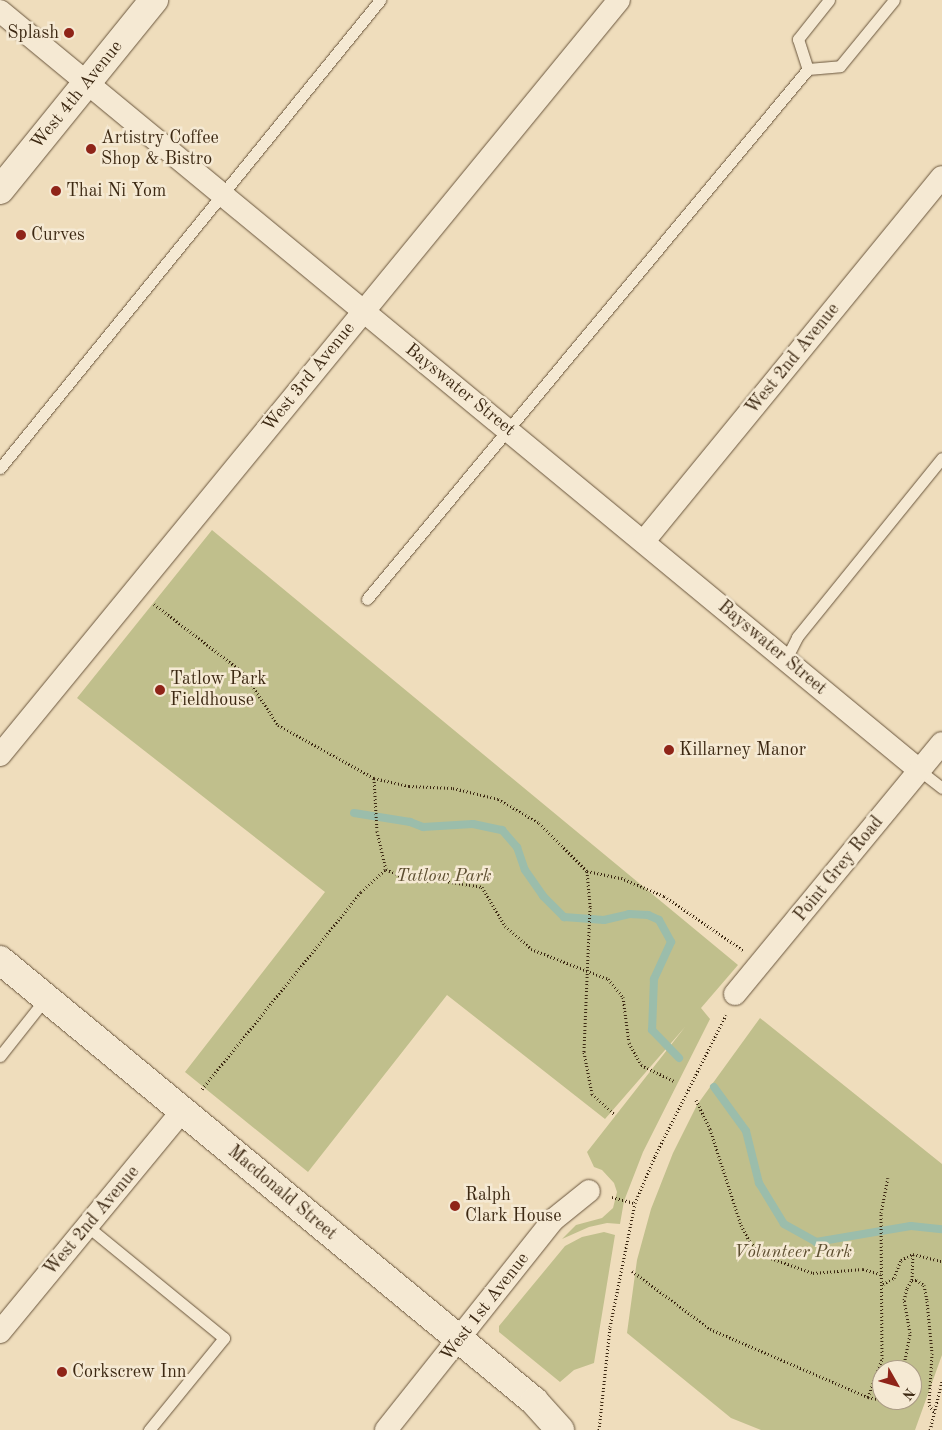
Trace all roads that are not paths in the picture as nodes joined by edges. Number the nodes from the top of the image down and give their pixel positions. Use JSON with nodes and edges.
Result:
{"nodes":[{"id":1,"x":154,"y":0,"type":"edge"},
{"id":2,"x":380,"y":0,"type":"edge"},
{"id":3,"x":619,"y":0,"type":"edge"},
{"id":4,"x":829,"y":0,"type":"edge"},
{"id":5,"x":894,"y":0,"type":"edge"},
{"id":6,"x":0,"y":11,"type":"edge"},
{"id":7,"x":808,"y":69,"type":"junction"},
{"id":8,"x":88,"y":82,"type":"junction"},
{"id":9,"x":942,"y":177,"type":"edge"},
{"id":10,"x":0,"y":190,"type":"edge"},
{"id":11,"x":221,"y":194,"type":"junction"},
{"id":12,"x":364,"y":310,"type":"junction"},
{"id":13,"x":507,"y":428,"type":"junction"},
{"id":14,"x":942,"y":458,"type":"edge"},
{"id":15,"x":0,"y":468,"type":"edge"},
{"id":16,"x":644,"y":542,"type":"junction"},
{"id":17,"x":367,"y":599,"type":"dead end"},
{"id":18,"x":786,"y":659,"type":"junction"},
{"id":19,"x":942,"y":743,"type":"edge"},
{"id":20,"x":0,"y":755,"type":"edge"},
{"id":21,"x":919,"y":770,"type":"junction"},
{"id":22,"x":942,"y":788,"type":"edge"},
{"id":23,"x":0,"y":960,"type":"edge"},
{"id":24,"x":735,"y":994,"type":"road end"},
{"id":25,"x":46,"y":998,"type":"junction"},
{"id":26,"x":0,"y":1056,"type":"edge"},
{"id":27,"x":183,"y":1110,"type":"junction"},
{"id":28,"x":589,"y":1191,"type":"dead end"},
{"id":29,"x":87,"y":1226,"type":"junction"},
{"id":30,"x":0,"y":1332,"type":"edge"},
{"id":31,"x":459,"y":1341,"type":"junction"},
{"id":32,"x":149,"y":1430,"type":"edge"},
{"id":33,"x":386,"y":1430,"type":"edge"},
{"id":34,"x":560,"y":1430,"type":"edge"}],
"edges":[{"from":1,"to":8,"type":"main road","name":"West 4th Avenue"},
{"from":2,"to":11,"type":"lane"},
{"from":3,"to":12,"type":"street","name":"West 3rd Avenue"},
{"from":4,"to":7,"type":"lane"},
{"from":5,"to":7,"type":"lane"},
{"from":6,"to":8,"type":"street","name":"Bayswater Street"},
{"from":7,"to":13,"type":"lane"},
{"from":8,"to":10,"type":"main road","name":"West 4th Avenue"},
{"from":8,"to":11,"type":"street","name":"Bayswater Street"},
{"from":9,"to":16,"type":"street","name":"West 2nd Avenue"},
{"from":11,"to":12,"type":"street","name":"Bayswater Street"},
{"from":11,"to":15,"type":"lane"},
{"from":12,"to":13,"type":"street","name":"Bayswater Street"},
{"from":12,"to":20,"type":"street","name":"West 3rd Avenue"},
{"from":13,"to":16,"type":"street","name":"Bayswater Street"},
{"from":13,"to":17,"type":"lane"},
{"from":14,"to":18,"type":"lane"},
{"from":16,"to":18,"type":"street","name":"Bayswater Street"},
{"from":18,"to":21,"type":"street","name":"Bayswater Street"},
{"from":19,"to":21,"type":"street","name":"Point Grey Road"},
{"from":21,"to":22,"type":"lane"},
{"from":21,"to":24,"type":"street","name":"Point Grey Road"},
{"from":23,"to":25,"type":"main road","name":"Macdonald Street"},
{"from":25,"to":26,"type":"lane"},
{"from":25,"to":27,"type":"main road","name":"Macdonald Street"},
{"from":27,"to":29,"type":"street","name":"West 2nd Avenue"},
{"from":27,"to":31,"type":"main road","name":"Macdonald Street"},
{"from":28,"to":31,"type":"street","name":"West 1st Avenue"},
{"from":29,"to":30,"type":"street","name":"West 2nd Avenue"},
{"from":29,"to":32,"type":"lane"},
{"from":31,"to":33,"type":"street","name":"West 1st Avenue"},
{"from":31,"to":34,"type":"main road","name":"Macdonald Street"}]}
